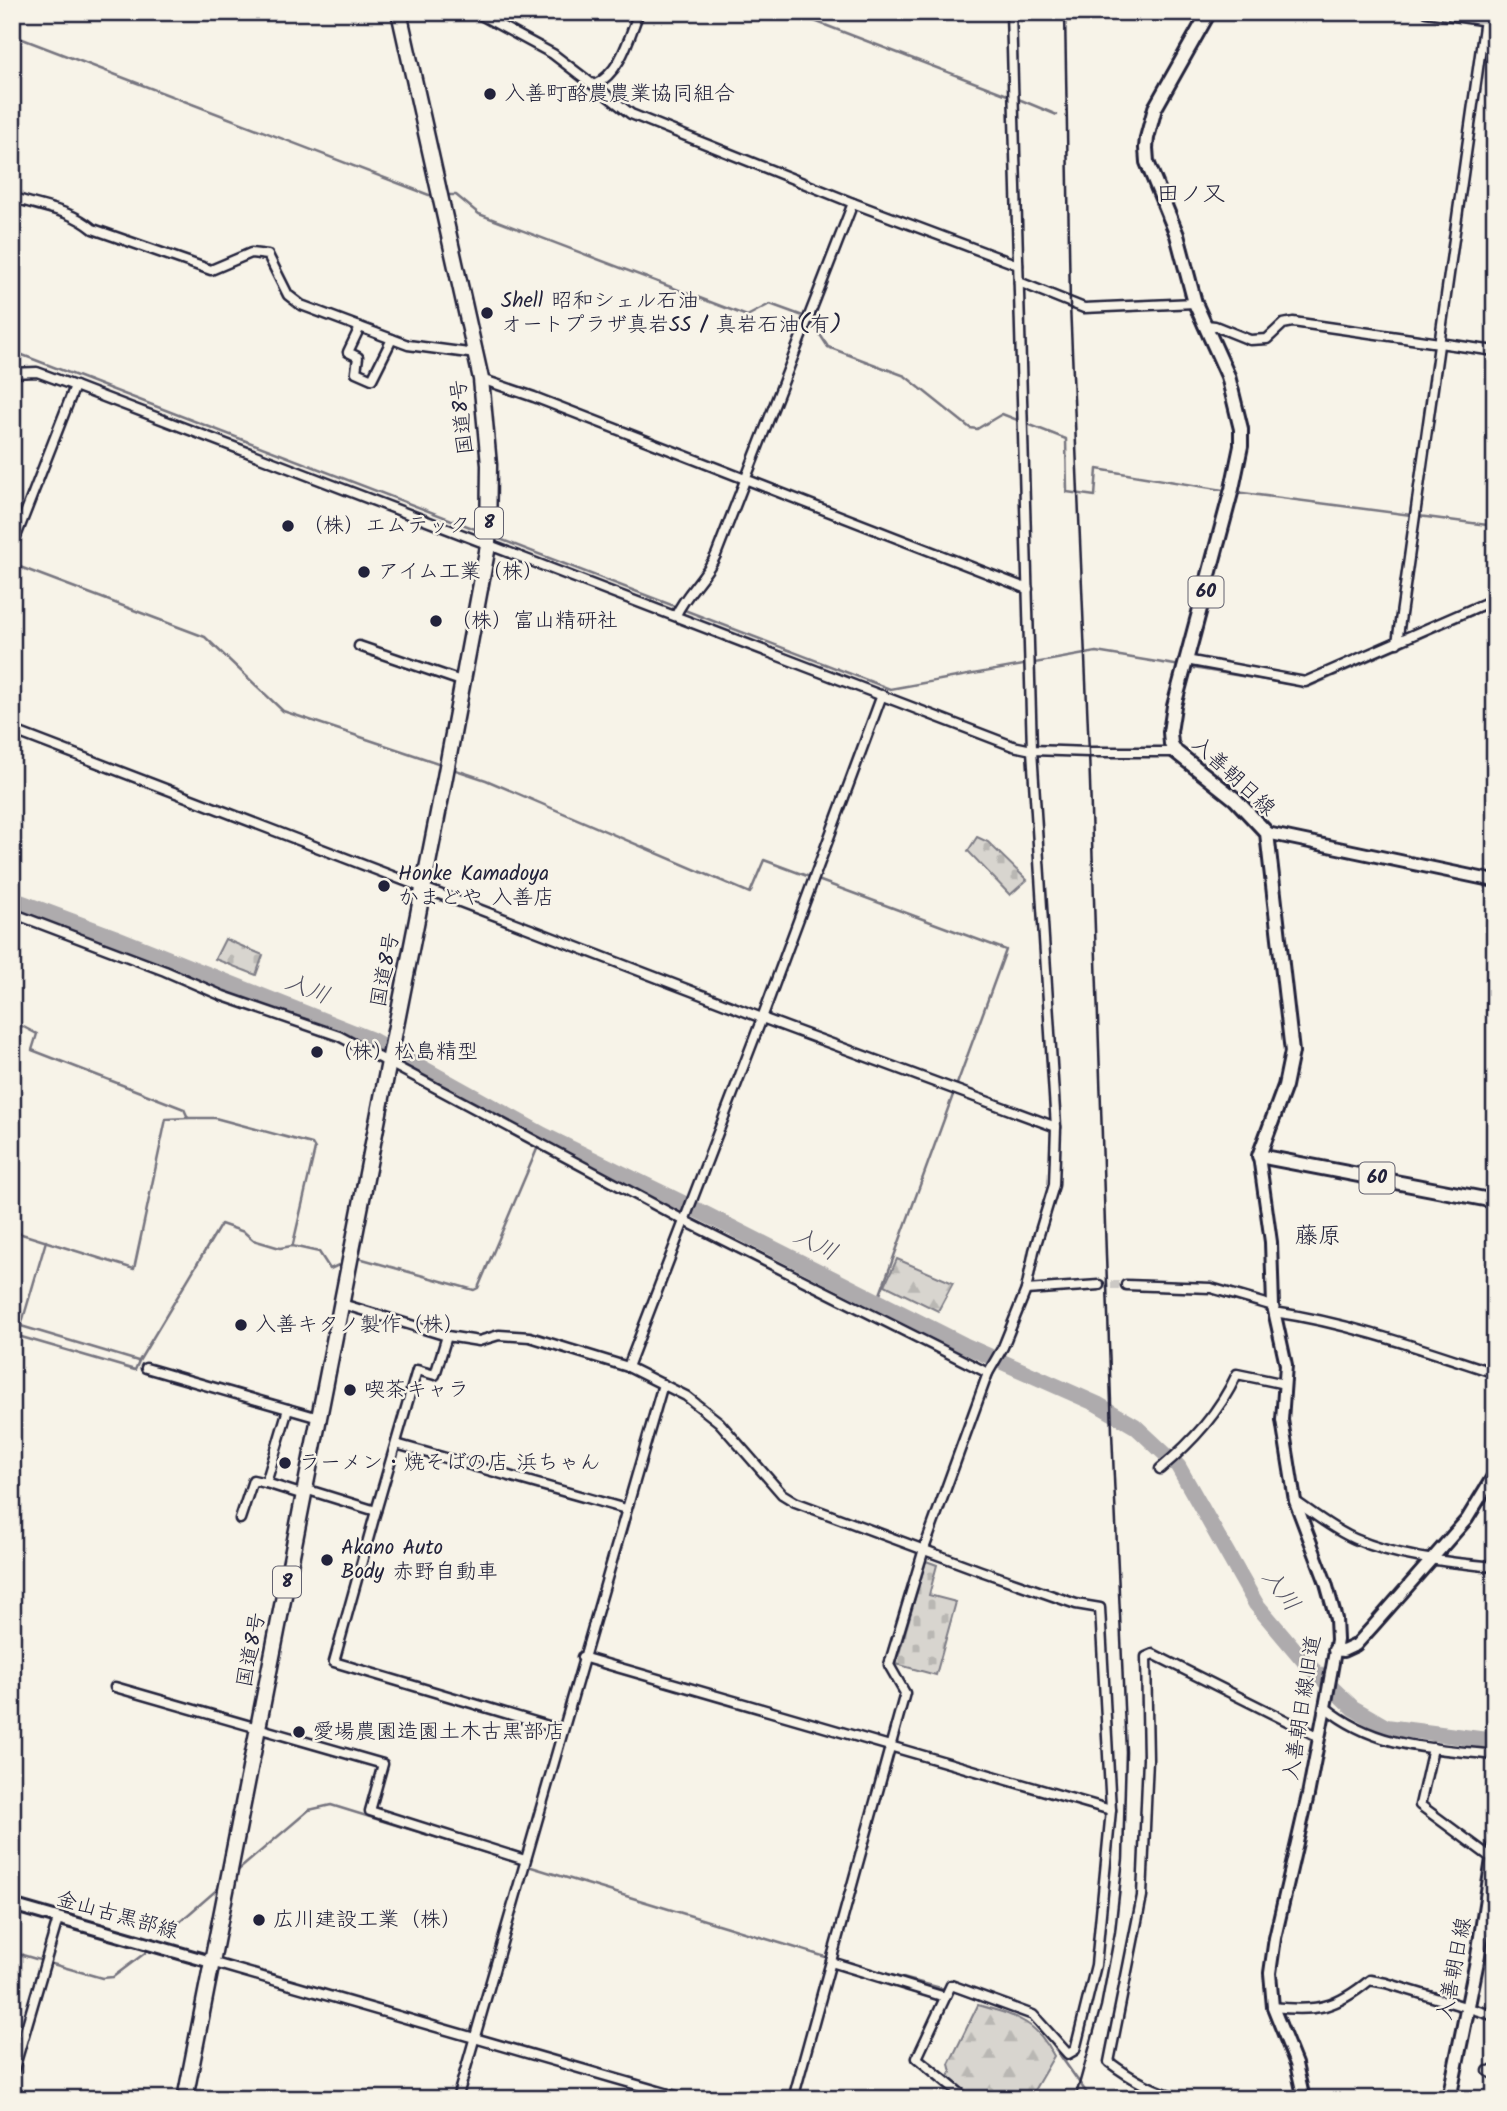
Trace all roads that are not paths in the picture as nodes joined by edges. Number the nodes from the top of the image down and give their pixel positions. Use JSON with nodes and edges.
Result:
{"nodes":[{"id":1,"x":399,"y":12,"type":"edge"},
{"id":2,"x":475,"y":12,"type":"edge"},
{"id":3,"x":639,"y":12,"type":"edge"},
{"id":4,"x":1011,"y":12,"type":"edge"},
{"id":5,"x":1209,"y":12,"type":"edge"},
{"id":6,"x":1426,"y":12,"type":"edge"},
{"id":7,"x":1485,"y":16,"type":"edge"},
{"id":8,"x":1495,"y":22,"type":"edge"},
{"id":9,"x":594,"y":85,"type":"junction"},
{"id":10,"x":12,"y":197,"type":"edge"},
{"id":11,"x":853,"y":203,"type":"junction"},
{"id":12,"x":1018,"y":265,"type":"junction"},
{"id":13,"x":1019,"y":282,"type":"junction"},
{"id":14,"x":1195,"y":303,"type":"junction"},
{"id":15,"x":1206,"y":325,"type":"junction"},
{"id":16,"x":360,"y":327,"type":"junction"},
{"id":17,"x":392,"y":339,"type":"junction"},
{"id":18,"x":1440,"y":343,"type":"junction"},
{"id":19,"x":1495,"y":351,"type":"edge"},
{"id":20,"x":476,"y":354,"type":"junction"},
{"id":21,"x":12,"y":373,"type":"edge"},
{"id":22,"x":481,"y":379,"type":"junction"},
{"id":23,"x":75,"y":386,"type":"junction"},
{"id":24,"x":747,"y":480,"type":"junction"},
{"id":25,"x":488,"y":546,"type":"junction"},
{"id":26,"x":12,"y":547,"type":"edge"},
{"id":27,"x":1028,"y":590,"type":"junction"},
{"id":28,"x":1495,"y":599,"type":"edge"},
{"id":29,"x":676,"y":615,"type":"junction"},
{"id":30,"x":1397,"y":643,"type":"junction"},
{"id":31,"x":359,"y":646,"type":"dead end"},
{"id":32,"x":1186,"y":660,"type":"junction"},
{"id":33,"x":464,"y":682,"type":"junction"},
{"id":34,"x":882,"y":695,"type":"junction"},
{"id":35,"x":12,"y":730,"type":"edge"},
{"id":36,"x":1032,"y":750,"type":"junction"},
{"id":37,"x":1176,"y":752,"type":"junction"},
{"id":38,"x":1267,"y":833,"type":"junction"},
{"id":39,"x":1495,"y":881,"type":"edge"},
{"id":40,"x":424,"y":887,"type":"junction"},
{"id":41,"x":12,"y":913,"type":"edge"},
{"id":42,"x":762,"y":1018,"type":"junction"},
{"id":43,"x":389,"y":1064,"type":"junction"},
{"id":44,"x":1056,"y":1127,"type":"junction"},
{"id":45,"x":1259,"y":1156,"type":"junction"},
{"id":46,"x":1495,"y":1201,"type":"edge"},
{"id":47,"x":684,"y":1221,"type":"junction"},
{"id":48,"x":1099,"y":1285,"type":"tunnel mouth"},
{"id":49,"x":1126,"y":1285,"type":"tunnel mouth"},
{"id":50,"x":1027,"y":1290,"type":"junction"},
{"id":51,"x":342,"y":1304,"type":"junction"},
{"id":52,"x":1274,"y":1309,"type":"junction"},
{"id":53,"x":447,"y":1336,"type":"junction"},
{"id":54,"x":628,"y":1367,"type":"junction"},
{"id":55,"x":146,"y":1368,"type":"dead end"},
{"id":56,"x":988,"y":1373,"type":"junction"},
{"id":57,"x":1495,"y":1373,"type":"edge"},
{"id":58,"x":663,"y":1384,"type":"junction"},
{"id":59,"x":1284,"y":1384,"type":"junction"},
{"id":60,"x":288,"y":1409,"type":"junction"},
{"id":61,"x":319,"y":1418,"type":"junction"},
{"id":62,"x":396,"y":1444,"type":"junction"},
{"id":63,"x":1160,"y":1469,"type":"dead end"},
{"id":64,"x":1495,"y":1474,"type":"edge"},
{"id":65,"x":266,"y":1483,"type":"junction"},
{"id":66,"x":305,"y":1492,"type":"junction"},
{"id":67,"x":1295,"y":1501,"type":"junction"},
{"id":68,"x":626,"y":1509,"type":"junction"},
{"id":69,"x":376,"y":1511,"type":"junction"},
{"id":70,"x":240,"y":1519,"type":"dead end"},
{"id":71,"x":924,"y":1549,"type":"junction"},
{"id":72,"x":1430,"y":1560,"type":"junction"},
{"id":73,"x":1495,"y":1567,"type":"edge"},
{"id":74,"x":1334,"y":1650,"type":"junction"},
{"id":75,"x":582,"y":1657,"type":"junction"},
{"id":76,"x":115,"y":1687,"type":"dead end"},
{"id":77,"x":1326,"y":1704,"type":"junction"},
{"id":78,"x":258,"y":1728,"type":"junction"},
{"id":79,"x":562,"y":1730,"type":"junction"},
{"id":80,"x":1320,"y":1737,"type":"junction"},
{"id":81,"x":891,"y":1747,"type":"junction"},
{"id":82,"x":1433,"y":1748,"type":"junction"},
{"id":83,"x":1495,"y":1755,"type":"edge"},
{"id":84,"x":1111,"y":1811,"type":"junction"},
{"id":85,"x":1494,"y":1852,"type":"edge"},
{"id":86,"x":525,"y":1860,"type":"junction"},
{"id":87,"x":12,"y":1905,"type":"edge"},
{"id":88,"x":58,"y":1919,"type":"junction"},
{"id":89,"x":211,"y":1962,"type":"junction"},
{"id":90,"x":831,"y":1962,"type":"junction"},
{"id":91,"x":945,"y":1997,"type":"junction"},
{"id":92,"x":1273,"y":2007,"type":"junction"},
{"id":93,"x":1467,"y":2007,"type":"junction"},
{"id":94,"x":1495,"y":2016,"type":"edge"},
{"id":95,"x":475,"y":2039,"type":"junction"},
{"id":96,"x":12,"y":2076,"type":"edge"},
{"id":97,"x":185,"y":2099,"type":"edge"},
{"id":98,"x":457,"y":2099,"type":"edge"},
{"id":99,"x":686,"y":2099,"type":"edge"},
{"id":100,"x":793,"y":2099,"type":"edge"},
{"id":101,"x":967,"y":2099,"type":"edge"},
{"id":102,"x":1184,"y":2099,"type":"edge"},
{"id":103,"x":1304,"y":2099,"type":"edge"},
{"id":104,"x":1449,"y":2099,"type":"edge"}],
"edges":[{"from":1,"to":20,"type":"highway","name":"国道8号","number":"8"},
{"from":2,"to":9,"type":"street"},
{"from":3,"to":9,"type":"street"},
{"from":4,"to":12,"type":"street"},
{"from":5,"to":14,"type":"main road","name":"入善朝日線","number":"60"},
{"from":6,"to":7,"type":"street"},
{"from":7,"to":8,"type":"street"},
{"from":7,"to":18,"type":"street"},
{"from":9,"to":11,"type":"street"},
{"from":10,"to":16,"type":"street"},
{"from":11,"to":12,"type":"street"},
{"from":11,"to":24,"type":"street"},
{"from":12,"to":13,"type":"street"},
{"from":13,"to":14,"type":"street"},
{"from":13,"to":27,"type":"street"},
{"from":14,"to":15,"type":"main road","name":"入善朝日線","number":"60"},
{"from":15,"to":18,"type":"street"},
{"from":15,"to":32,"type":"main road","name":"入善朝日線","number":"60"},
{"from":16,"to":17,"type":"street"},
{"from":16,"to":17,"type":"street"},
{"from":17,"to":20,"type":"street"},
{"from":18,"to":19,"type":"street"},
{"from":18,"to":30,"type":"street"},
{"from":20,"to":22,"type":"highway","name":"国道8号","number":"8"},
{"from":21,"to":23,"type":"street"},
{"from":22,"to":24,"type":"street"},
{"from":22,"to":25,"type":"highway","name":"国道8号","number":"8"},
{"from":23,"to":25,"type":"street"},
{"from":23,"to":26,"type":"street"},
{"from":24,"to":27,"type":"street"},
{"from":24,"to":29,"type":"street"},
{"from":25,"to":29,"type":"street"},
{"from":25,"to":33,"type":"highway","name":"国道8号","number":"8"},
{"from":27,"to":36,"type":"street"},
{"from":28,"to":30,"type":"street"},
{"from":29,"to":34,"type":"street"},
{"from":30,"to":32,"type":"street"},
{"from":31,"to":33,"type":"street"},
{"from":32,"to":37,"type":"main road","name":"入善朝日線","number":"60"},
{"from":33,"to":40,"type":"highway","name":"国道8号","number":"8"},
{"from":34,"to":36,"type":"street"},
{"from":34,"to":42,"type":"street"},
{"from":35,"to":40,"type":"street"},
{"from":36,"to":37,"type":"street"},
{"from":36,"to":44,"type":"street"},
{"from":37,"to":38,"type":"main road","name":"入善朝日線"},
{"from":38,"to":39,"type":"street"},
{"from":38,"to":45,"type":"main road","name":"入善朝日線"},
{"from":40,"to":42,"type":"street"},
{"from":40,"to":43,"type":"highway","name":"国道8号","number":"8"},
{"from":41,"to":43,"type":"street"},
{"from":42,"to":44,"type":"street"},
{"from":42,"to":47,"type":"street"},
{"from":43,"to":47,"type":"street"},
{"from":43,"to":51,"type":"highway","name":"国道8号","number":"8"},
{"from":44,"to":50,"type":"street"},
{"from":45,"to":46,"type":"main road","number":"60"},
{"from":45,"to":52,"type":"street","name":"入善朝日線旧道"},
{"from":47,"to":54,"type":"street"},
{"from":47,"to":56,"type":"street"},
{"from":48,"to":50,"type":"street"},
{"from":49,"to":52,"type":"street"},
{"from":50,"to":56,"type":"street"},
{"from":51,"to":53,"type":"street"},
{"from":51,"to":61,"type":"highway","name":"国道8号","number":"8"},
{"from":52,"to":57,"type":"street"},
{"from":52,"to":59,"type":"street","name":"入善朝日線旧道"},
{"from":53,"to":54,"type":"street"},
{"from":53,"to":62,"type":"street"},
{"from":54,"to":58,"type":"street"},
{"from":55,"to":60,"type":"street"},
{"from":56,"to":71,"type":"street"},
{"from":58,"to":68,"type":"street"},
{"from":58,"to":71,"type":"street"},
{"from":59,"to":63,"type":"street"},
{"from":59,"to":67,"type":"street","name":"入善朝日線旧道"},
{"from":60,"to":61,"type":"street"},
{"from":60,"to":65,"type":"street"},
{"from":61,"to":66,"type":"highway","name":"国道8号","number":"8"},
{"from":62,"to":68,"type":"street"},
{"from":62,"to":69,"type":"street"},
{"from":64,"to":72,"type":"street"},
{"from":65,"to":66,"type":"street"},
{"from":65,"to":70,"type":"street"},
{"from":66,"to":69,"type":"street"},
{"from":66,"to":78,"type":"highway","name":"国道8号","number":"8"},
{"from":67,"to":72,"type":"street"},
{"from":67,"to":74,"type":"street","name":"入善朝日線旧道"},
{"from":68,"to":75,"type":"street"},
{"from":69,"to":79,"type":"street"},
{"from":71,"to":81,"type":"street"},
{"from":71,"to":84,"type":"street"},
{"from":72,"to":73,"type":"street"},
{"from":72,"to":74,"type":"street"},
{"from":74,"to":77,"type":"street","name":"入善朝日線旧道"},
{"from":75,"to":79,"type":"street"},
{"from":75,"to":81,"type":"street"},
{"from":76,"to":78,"type":"street"},
{"from":77,"to":80,"type":"street","name":"入善朝日線旧道"},
{"from":77,"to":82,"type":"street"},
{"from":78,"to":86,"type":"street"},
{"from":78,"to":89,"type":"highway","name":"国道8号","number":"8"},
{"from":79,"to":86,"type":"street"},
{"from":80,"to":92,"type":"street","name":"入善朝日線旧道"},
{"from":80,"to":102,"type":"street"},
{"from":81,"to":84,"type":"street"},
{"from":81,"to":90,"type":"street"},
{"from":82,"to":83,"type":"street"},
{"from":82,"to":85,"type":"street"},
{"from":84,"to":91,"type":"street"},
{"from":85,"to":93,"type":"main road","name":"入善朝日線"},
{"from":86,"to":95,"type":"street"},
{"from":87,"to":88,"type":"street","name":"金山古黒部線"},
{"from":88,"to":89,"type":"street","name":"金山古黒部線"},
{"from":88,"to":96,"type":"street"},
{"from":89,"to":95,"type":"street"},
{"from":89,"to":97,"type":"highway","name":"国道8号","number":"8"},
{"from":90,"to":91,"type":"street"},
{"from":90,"to":100,"type":"street"},
{"from":91,"to":101,"type":"street"},
{"from":92,"to":93,"type":"street"},
{"from":92,"to":103,"type":"street","name":"入善朝日線旧道"},
{"from":93,"to":94,"type":"street"},
{"from":93,"to":104,"type":"main road","name":"入善朝日線"},
{"from":95,"to":98,"type":"street"},
{"from":95,"to":99,"type":"street"}]}
